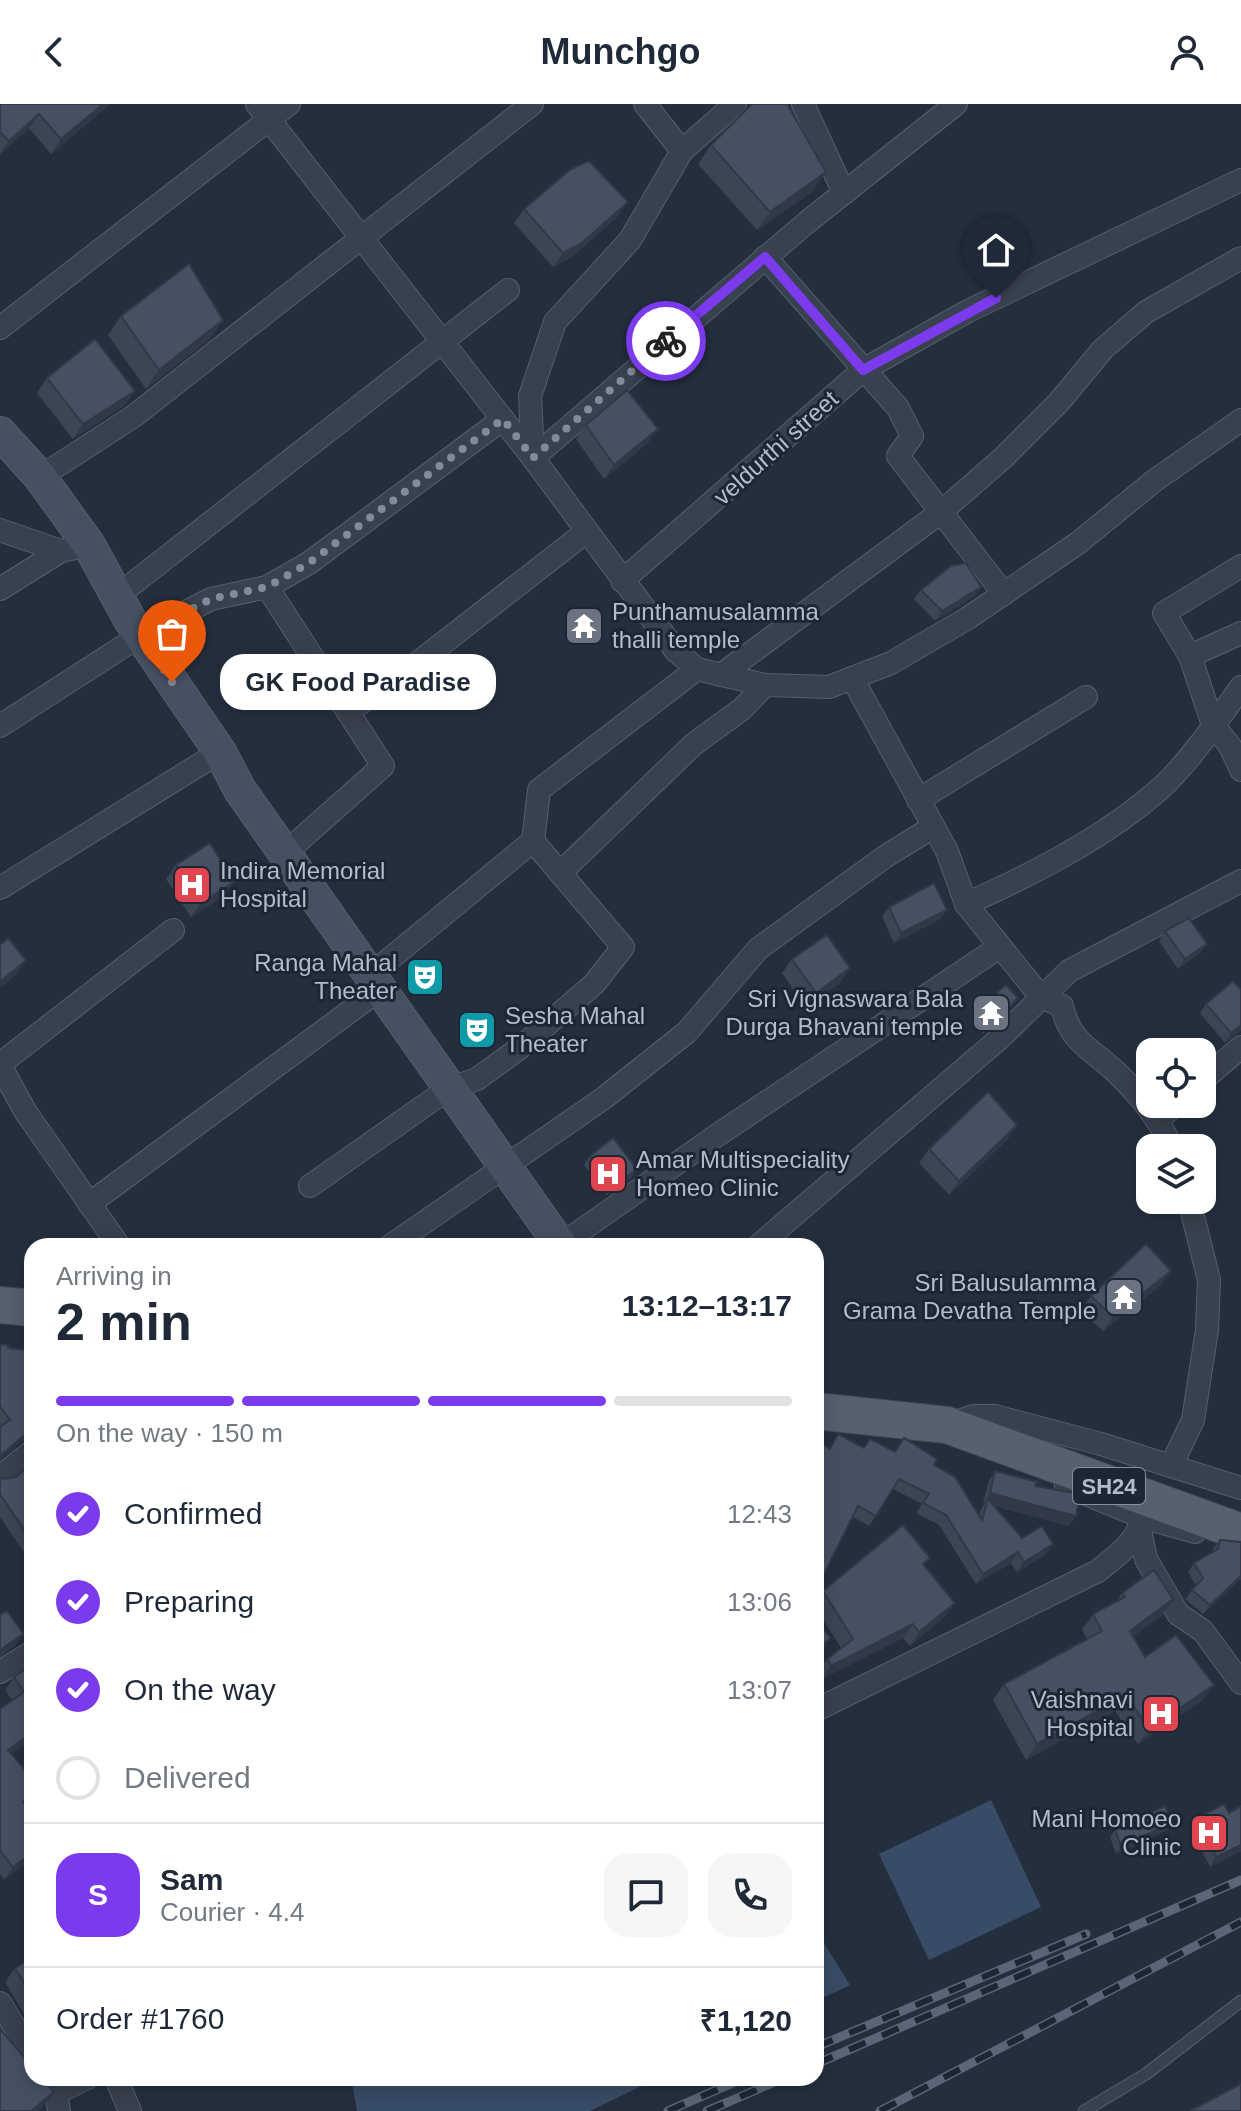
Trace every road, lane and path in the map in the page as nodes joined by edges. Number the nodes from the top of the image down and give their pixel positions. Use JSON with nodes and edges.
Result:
{"nodes":[{"id":1,"x":289,"y":104,"type":"edge"},
{"id":2,"x":532,"y":104,"type":"edge"},
{"id":3,"x":645,"y":104,"type":"edge"},
{"id":4,"x":735,"y":104,"type":"edge"},
{"id":5,"x":803,"y":104,"type":"edge"},
{"id":6,"x":956,"y":104,"type":"edge"},
{"id":7,"x":263,"y":112,"type":"edge"},
{"id":8,"x":682,"y":151,"type":"junction"},
{"id":9,"x":1241,"y":180,"type":"edge"},
{"id":10,"x":844,"y":193,"type":"junction"},
{"id":11,"x":362,"y":237,"type":"junction"},
{"id":12,"x":765,"y":257,"type":"junction"},
{"id":13,"x":1241,"y":258,"type":"edge"},
{"id":14,"x":508,"y":290,"type":"dead end"},
{"id":15,"x":0,"y":328,"type":"edge"},
{"id":16,"x":442,"y":341,"type":"junction"},
{"id":17,"x":863,"y":370,"type":"junction"},
{"id":18,"x":503,"y":419,"type":"junction"},
{"id":19,"x":1241,"y":420,"type":"edge"},
{"id":20,"x":0,"y":433,"type":"edge"},
{"id":21,"x":533,"y":458,"type":"junction"},
{"id":22,"x":40,"y":477,"type":"junction"},
{"id":23,"x":941,"y":512,"type":"junction"},
{"id":24,"x":0,"y":530,"type":"edge"},
{"id":25,"x":586,"y":532,"type":"junction"},
{"id":26,"x":75,"y":548,"type":"junction"},
{"id":27,"x":1241,"y":566,"type":"edge"},
{"id":28,"x":622,"y":581,"type":"junction"},
{"id":29,"x":267,"y":587,"type":"junction"},
{"id":30,"x":0,"y":589,"type":"edge"},
{"id":31,"x":1004,"y":594,"type":"junction"},
{"id":32,"x":117,"y":596,"type":"junction"},
{"id":33,"x":1241,"y":633,"type":"edge"},
{"id":34,"x":141,"y":635,"type":"junction"},
{"id":35,"x":1190,"y":656,"type":"junction"},
{"id":36,"x":697,"y":669,"type":"junction"},
{"id":37,"x":721,"y":675,"type":"junction"},
{"id":38,"x":852,"y":678,"type":"junction"},
{"id":39,"x":765,"y":685,"type":"junction"},
{"id":40,"x":1241,"y":687,"type":"edge"},
{"id":41,"x":1086,"y":697,"type":"dead end"},
{"id":42,"x":348,"y":712,"type":"junction"},
{"id":43,"x":1213,"y":725,"type":"junction"},
{"id":44,"x":0,"y":726,"type":"edge"},
{"id":45,"x":220,"y":752,"type":"junction"},
{"id":46,"x":1241,"y":770,"type":"edge"},
{"id":47,"x":918,"y":800,"type":"junction"},
{"id":48,"x":933,"y":827,"type":"junction"},
{"id":49,"x":533,"y":841,"type":"junction"},
{"id":50,"x":284,"y":854,"type":"junction"},
{"id":51,"x":560,"y":873,"type":"junction"},
{"id":52,"x":1241,"y":881,"type":"edge"},
{"id":53,"x":0,"y":888,"type":"edge"},
{"id":54,"x":966,"y":904,"type":"junction"},
{"id":55,"x":173,"y":930,"type":"dead end"},
{"id":56,"x":998,"y":948,"type":"junction"},
{"id":57,"x":374,"y":983,"type":"junction"},
{"id":58,"x":1041,"y":997,"type":"junction"},
{"id":59,"x":1241,"y":1047,"type":"edge"},
{"id":60,"x":0,"y":1065,"type":"edge"},
{"id":61,"x":1216,"y":1069,"type":"edge"},
{"id":62,"x":1136,"y":1087,"type":"edge"},
{"id":63,"x":448,"y":1089,"type":"junction"},
{"id":64,"x":503,"y":1165,"type":"junction"},
{"id":65,"x":310,"y":1186,"type":"dead end"},
{"id":66,"x":89,"y":1204,"type":"junction"},
{"id":67,"x":1192,"y":1214,"type":"edge"},
{"id":68,"x":113,"y":1238,"type":"edge"},
{"id":69,"x":401,"y":1238,"type":"edge"},
{"id":70,"x":554,"y":1238,"type":"edge"},
{"id":71,"x":571,"y":1238,"type":"edge"},
{"id":72,"x":767,"y":1238,"type":"edge"},
{"id":73,"x":0,"y":1305,"type":"edge"},
{"id":74,"x":24,"y":1307,"type":"edge"},
{"id":75,"x":0,"y":1325,"type":"edge"},
{"id":76,"x":24,"y":1327,"type":"edge"},
{"id":77,"x":824,"y":1393,"type":"edge"},
{"id":78,"x":824,"y":1412,"type":"edge"},
{"id":79,"x":954,"y":1429,"type":"junction"},
{"id":80,"x":24,"y":1458,"type":"edge"},
{"id":81,"x":1171,"y":1466,"type":"junction"},
{"id":82,"x":0,"y":1477,"type":"edge"},
{"id":83,"x":1241,"y":1488,"type":"edge"},
{"id":84,"x":1141,"y":1524,"type":"junction"},
{"id":85,"x":1241,"y":1532,"type":"edge"},
{"id":86,"x":1241,"y":1545,"type":"edge"},
{"id":87,"x":24,"y":1657,"type":"edge"},
{"id":88,"x":0,"y":1672,"type":"edge"},
{"id":89,"x":1241,"y":1683,"type":"edge"},
{"id":90,"x":824,"y":1706,"type":"edge"},
{"id":91,"x":1241,"y":2001,"type":"edge"},
{"id":92,"x":0,"y":2003,"type":"edge"},
{"id":93,"x":24,"y":2042,"type":"edge"},
{"id":94,"x":119,"y":2086,"type":"edge"},
{"id":95,"x":130,"y":2111,"type":"edge"},
{"id":96,"x":1084,"y":2111,"type":"edge"}],
"edges":[{"from":1,"to":7,"type":"street"},
{"from":2,"to":11,"type":"street"},
{"from":3,"to":8,"type":"street"},
{"from":4,"to":8,"type":"street"},
{"from":5,"to":10,"type":"street"},
{"from":6,"to":10,"type":"street"},
{"from":7,"to":11,"type":"street"},
{"from":7,"to":15,"type":"street"},
{"from":8,"to":21,"type":"street"},
{"from":9,"to":17,"type":"street","name":"veldurthi street"},
{"from":10,"to":12,"type":"street"},
{"from":11,"to":16,"type":"street"},
{"from":11,"to":22,"type":"street"},
{"from":12,"to":17,"type":"street"},
{"from":12,"to":21,"type":"street"},
{"from":13,"to":23,"type":"street"},
{"from":14,"to":16,"type":"street"},
{"from":16,"to":18,"type":"street"},
{"from":16,"to":32,"type":"street"},
{"from":17,"to":23,"type":"street"},
{"from":17,"to":28,"type":"street","name":"veldurthi street"},
{"from":18,"to":21,"type":"street"},
{"from":18,"to":29,"type":"street"},
{"from":19,"to":31,"type":"street"},
{"from":20,"to":22,"type":"main road"},
{"from":21,"to":25,"type":"street"},
{"from":22,"to":26,"type":"main road"},
{"from":23,"to":31,"type":"street"},
{"from":23,"to":37,"type":"street"},
{"from":24,"to":26,"type":"street"},
{"from":25,"to":28,"type":"street"},
{"from":25,"to":42,"type":"street"},
{"from":26,"to":30,"type":"street"},
{"from":26,"to":32,"type":"main road"},
{"from":27,"to":35,"type":"street"},
{"from":28,"to":36,"type":"street"},
{"from":29,"to":34,"type":"street"},
{"from":29,"to":42,"type":"street"},
{"from":31,"to":38,"type":"street"},
{"from":32,"to":34,"type":"main road"},
{"from":33,"to":35,"type":"street"},
{"from":34,"to":44,"type":"street"},
{"from":34,"to":45,"type":"main road"},
{"from":35,"to":43,"type":"street"},
{"from":36,"to":37,"type":"street"},
{"from":36,"to":49,"type":"street"},
{"from":37,"to":39,"type":"street"},
{"from":38,"to":39,"type":"street"},
{"from":38,"to":47,"type":"street"},
{"from":39,"to":51,"type":"street"},
{"from":40,"to":43,"type":"street"},
{"from":41,"to":47,"type":"street"},
{"from":42,"to":50,"type":"street"},
{"from":43,"to":46,"type":"street"},
{"from":43,"to":54,"type":"street"},
{"from":45,"to":50,"type":"main road"},
{"from":45,"to":53,"type":"street"},
{"from":47,"to":48,"type":"street"},
{"from":48,"to":54,"type":"street"},
{"from":48,"to":64,"type":"street"},
{"from":49,"to":51,"type":"street"},
{"from":49,"to":57,"type":"street"},
{"from":50,"to":57,"type":"main road"},
{"from":51,"to":63,"type":"street"},
{"from":52,"to":58,"type":"street"},
{"from":54,"to":56,"type":"street"},
{"from":55,"to":60,"type":"street"},
{"from":56,"to":58,"type":"street"},
{"from":56,"to":71,"type":"street"},
{"from":57,"to":63,"type":"main road"},
{"from":57,"to":66,"type":"street"},
{"from":58,"to":62,"type":"street"},
{"from":58,"to":72,"type":"street"},
{"from":59,"to":61,"type":"street"},
{"from":60,"to":66,"type":"street"},
{"from":63,"to":64,"type":"main road"},
{"from":63,"to":65,"type":"street"},
{"from":64,"to":69,"type":"street"},
{"from":64,"to":70,"type":"main road"},
{"from":66,"to":68,"type":"street"},
{"from":67,"to":81,"type":"street"},
{"from":73,"to":74,"type":"main road"},
{"from":75,"to":76,"type":"main road"},
{"from":77,"to":79,"type":"main road","number":"SH24"},
{"from":78,"to":79,"type":"main road","number":"SH24"},
{"from":79,"to":81,"type":"street"},
{"from":79,"to":84,"type":"street"},
{"from":79,"to":85,"type":"main road","number":"SH24"},
{"from":80,"to":82,"type":"street"},
{"from":81,"to":83,"type":"street"},
{"from":84,"to":86,"type":"street"},
{"from":84,"to":89,"type":"street"},
{"from":84,"to":90,"type":"street"},
{"from":87,"to":88,"type":"street"},
{"from":91,"to":96,"type":"lane"},
{"from":92,"to":93,"type":"street"},
{"from":94,"to":95,"type":"street"}]}
